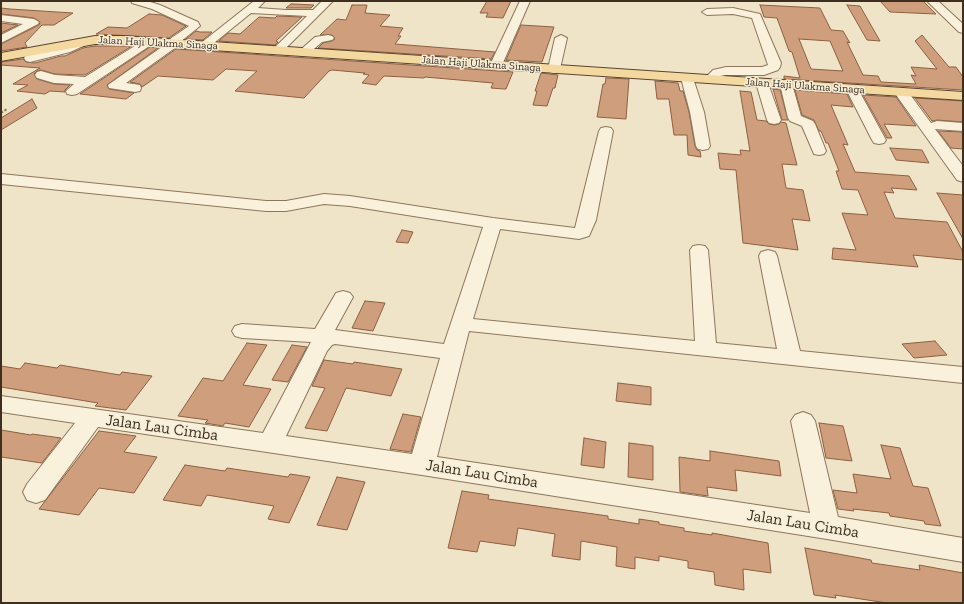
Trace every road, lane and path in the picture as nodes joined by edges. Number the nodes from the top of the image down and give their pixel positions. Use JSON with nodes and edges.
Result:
{"nodes":[{"id":1,"x":136,"y":1,"type":"edge"},
{"id":2,"x":260,"y":1,"type":"edge"},
{"id":3,"x":328,"y":1,"type":"edge"},
{"id":4,"x":525,"y":1,"type":"edge"},
{"id":5,"x":738,"y":1,"type":"edge"},
{"id":6,"x":932,"y":1,"type":"edge"},
{"id":7,"x":250,"y":10,"type":"junction"},
{"id":8,"x":724,"y":11,"type":"junction"},
{"id":9,"x":707,"y":12,"type":"dead end"},
{"id":10,"x":315,"y":14,"type":"junction"},
{"id":11,"x":1,"y":18,"type":"edge"},
{"id":12,"x":963,"y":30,"type":"edge"},
{"id":13,"x":328,"y":38,"type":"dead end"},
{"id":14,"x":561,"y":38,"type":"dead end"},
{"id":15,"x":1,"y":40,"type":"edge"},
{"id":16,"x":86,"y":41,"type":"junction"},
{"id":17,"x":150,"y":41,"type":"junction"},
{"id":18,"x":173,"y":43,"type":"junction"},
{"id":19,"x":205,"y":45,"type":"junction"},
{"id":20,"x":278,"y":50,"type":"junction"},
{"id":21,"x":304,"y":52,"type":"junction"},
{"id":22,"x":1,"y":57,"type":"edge"},
{"id":23,"x":30,"y":58,"type":"dead end"},
{"id":24,"x":496,"y":65,"type":"junction"},
{"id":25,"x":554,"y":69,"type":"junction"},
{"id":26,"x":41,"y":75,"type":"dead end"},
{"id":27,"x":687,"y":78,"type":"junction"},
{"id":28,"x":714,"y":80,"type":"junction"},
{"id":29,"x":86,"y":81,"type":"junction"},
{"id":30,"x":762,"y":83,"type":"junction"},
{"id":31,"x":786,"y":84,"type":"junction"},
{"id":32,"x":135,"y":88,"type":"dead end"},
{"id":33,"x":852,"y":89,"type":"junction"},
{"id":34,"x":72,"y":91,"type":"dead end"},
{"id":35,"x":901,"y":92,"type":"junction"},
{"id":36,"x":963,"y":96,"type":"edge"},
{"id":37,"x":7,"y":109,"type":"dead end"},
{"id":38,"x":1,"y":113,"type":"edge"},
{"id":39,"x":774,"y":120,"type":"dead end"},
{"id":40,"x":937,"y":125,"type":"dead end"},
{"id":41,"x":963,"y":127,"type":"edge"},
{"id":42,"x":606,"y":131,"type":"dead end"},
{"id":43,"x":879,"y":140,"type":"dead end"},
{"id":44,"x":703,"y":146,"type":"dead end"},
{"id":45,"x":819,"y":151,"type":"dead end"},
{"id":46,"x":963,"y":177,"type":"edge"},
{"id":47,"x":1,"y":179,"type":"edge"},
{"id":48,"x":493,"y":223,"type":"junction"},
{"id":49,"x":699,"y":250,"type":"dead end"},
{"id":50,"x":768,"y":256,"type":"dead end"},
{"id":51,"x":343,"y":297,"type":"dead end"},
{"id":52,"x":461,"y":324,"type":"junction"},
{"id":53,"x":242,"y":331,"type":"dead end"},
{"id":54,"x":321,"y":339,"type":"junction"},
{"id":55,"x":706,"y":348,"type":"junction"},
{"id":56,"x":452,"y":352,"type":"junction"},
{"id":57,"x":790,"y":357,"type":"junction"},
{"id":58,"x":963,"y":375,"type":"edge"},
{"id":59,"x":1,"y":404,"type":"edge"},
{"id":60,"x":92,"y":418,"type":"junction"},
{"id":61,"x":804,"y":421,"type":"dead end"},
{"id":62,"x":270,"y":443,"type":"junction"},
{"id":63,"x":422,"y":465,"type":"junction"},
{"id":64,"x":36,"y":492,"type":"dead end"},
{"id":65,"x":827,"y":527,"type":"junction"},
{"id":66,"x":963,"y":550,"type":"edge"}],
"edges":[{"from":1,"to":18,"type":"street"},
{"from":2,"to":7,"type":"street"},
{"from":3,"to":10,"type":"street"},
{"from":4,"to":24,"type":"street"},
{"from":5,"to":8,"type":"street"},
{"from":6,"to":12,"type":"street"},
{"from":7,"to":10,"type":"street"},
{"from":7,"to":19,"type":"street"},
{"from":8,"to":9,"type":"street"},
{"from":8,"to":28,"type":"street"},
{"from":10,"to":20,"type":"street"},
{"from":11,"to":15,"type":"street"},
{"from":13,"to":21,"type":"street"},
{"from":14,"to":25,"type":"street"},
{"from":16,"to":17,"type":"main road","name":"Jalan Haji Ulakma Sinaga"},
{"from":16,"to":22,"type":"main road","name":"Jalan Haji Ulakma Sinaga"},
{"from":16,"to":23,"type":"street"},
{"from":17,"to":18,"type":"main road","name":"Jalan Haji Ulakma Sinaga"},
{"from":17,"to":29,"type":"street"},
{"from":18,"to":19,"type":"main road","name":"Jalan Haji Ulakma Sinaga"},
{"from":18,"to":32,"type":"street"},
{"from":19,"to":20,"type":"main road","name":"Jalan Haji Ulakma Sinaga"},
{"from":20,"to":21,"type":"main road","name":"Jalan Haji Ulakma Sinaga"},
{"from":21,"to":24,"type":"main road","name":"Jalan Haji Ulakma Sinaga"},
{"from":24,"to":25,"type":"main road","name":"Jalan Haji Ulakma Sinaga"},
{"from":25,"to":27,"type":"main road","name":"Jalan Haji Ulakma Sinaga"},
{"from":26,"to":29,"type":"street"},
{"from":27,"to":28,"type":"main road","name":"Jalan Haji Ulakma Sinaga"},
{"from":27,"to":44,"type":"street"},
{"from":28,"to":30,"type":"main road","name":"Jalan Haji Ulakma Sinaga"},
{"from":29,"to":34,"type":"street"},
{"from":30,"to":31,"type":"main road","name":"Jalan Haji Ulakma Sinaga"},
{"from":30,"to":39,"type":"street"},
{"from":31,"to":33,"type":"main road","name":"Jalan Haji Ulakma Sinaga"},
{"from":31,"to":45,"type":"street"},
{"from":33,"to":35,"type":"main road","name":"Jalan Haji Ulakma Sinaga"},
{"from":33,"to":43,"type":"street"},
{"from":35,"to":36,"type":"main road","name":"Jalan Haji Ulakma Sinaga"},
{"from":35,"to":46,"type":"street"},
{"from":37,"to":38,"type":"path"},
{"from":40,"to":41,"type":"street"},
{"from":42,"to":48,"type":"street"},
{"from":47,"to":48,"type":"street"},
{"from":48,"to":52,"type":"street"},
{"from":49,"to":55,"type":"street"},
{"from":50,"to":57,"type":"street"},
{"from":51,"to":54,"type":"street"},
{"from":52,"to":55,"type":"street"},
{"from":52,"to":56,"type":"street"},
{"from":53,"to":54,"type":"street"},
{"from":54,"to":56,"type":"street"},
{"from":54,"to":62,"type":"street"},
{"from":55,"to":57,"type":"street"},
{"from":56,"to":63,"type":"street"},
{"from":57,"to":58,"type":"street"},
{"from":59,"to":60,"type":"street","name":"Jalan Lau Cimba"},
{"from":60,"to":62,"type":"street","name":"Jalan Lau Cimba"},
{"from":60,"to":64,"type":"street"},
{"from":61,"to":65,"type":"street"},
{"from":62,"to":63,"type":"street","name":"Jalan Lau Cimba"},
{"from":63,"to":65,"type":"street","name":"Jalan Lau Cimba"},
{"from":65,"to":66,"type":"street","name":"Jalan Lau Cimba"}]}
